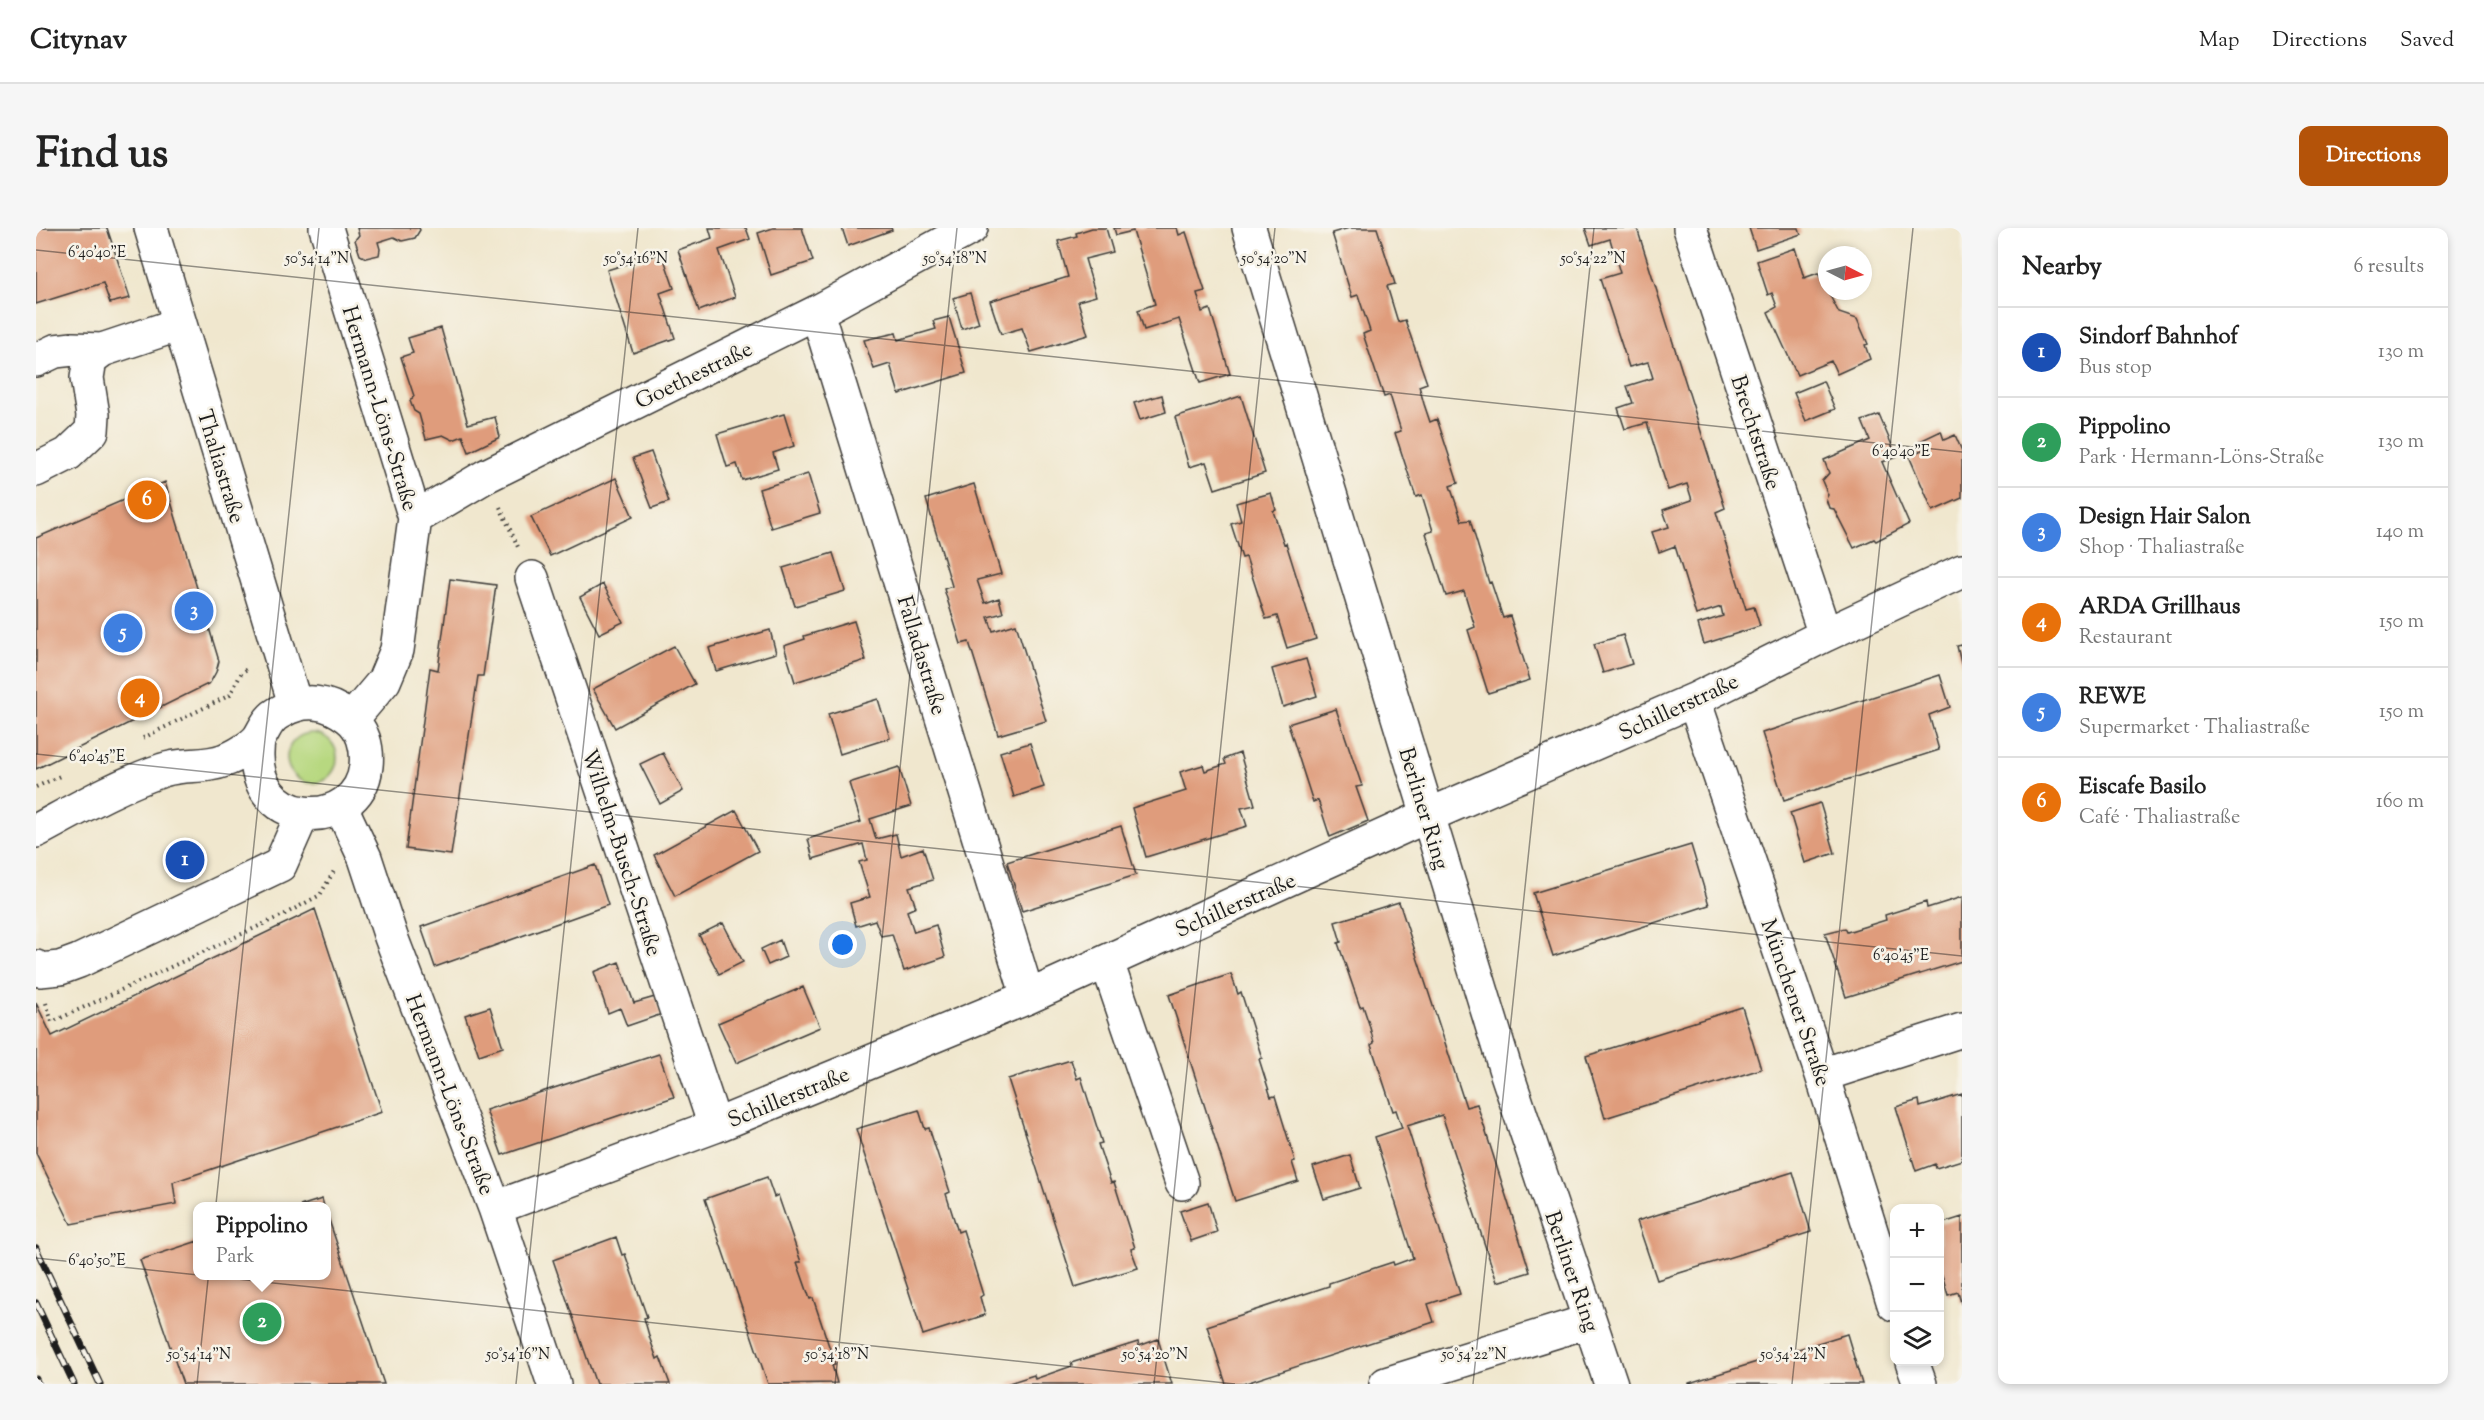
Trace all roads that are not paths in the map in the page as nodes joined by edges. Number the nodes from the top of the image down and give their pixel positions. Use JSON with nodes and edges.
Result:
{"nodes":[{"id":1,"x":151,"y":228,"type":"edge"},
{"id":2,"x":326,"y":228,"type":"edge"},
{"id":3,"x":971,"y":228,"type":"edge"},
{"id":4,"x":1249,"y":228,"type":"edge"},
{"id":5,"x":1690,"y":228,"type":"edge"},
{"id":6,"x":817,"y":312,"type":"junction"},
{"id":7,"x":180,"y":324,"type":"junction"},
{"id":8,"x":102,"y":350,"type":"junction"},
{"id":9,"x":36,"y":360,"type":"edge"},
{"id":10,"x":36,"y":470,"type":"edge"},
{"id":11,"x":415,"y":518,"type":"junction"},
{"id":12,"x":1962,"y":571,"type":"edge"},
{"id":13,"x":532,"y":578,"type":"road end"},
{"id":14,"x":1825,"y":635,"type":"junction"},
{"id":15,"x":1694,"y":700,"type":"junction"},
{"id":16,"x":295,"y":704,"type":"junction"},
{"id":17,"x":352,"y":719,"type":"junction"},
{"id":18,"x":258,"y":741,"type":"junction"},
{"id":19,"x":341,"y":807,"type":"junction"},
{"id":20,"x":303,"y":813,"type":"junction"},
{"id":21,"x":1427,"y":816,"type":"junction"},
{"id":22,"x":36,"y":831,"type":"edge"},
{"id":23,"x":1107,"y":962,"type":"junction"},
{"id":24,"x":36,"y":967,"type":"edge"},
{"id":25,"x":1028,"y":997,"type":"junction"},
{"id":26,"x":1962,"y":1030,"type":"edge"},
{"id":27,"x":1822,"y":1075,"type":"junction"},
{"id":28,"x":715,"y":1126,"type":"junction"},
{"id":29,"x":1182,"y":1183,"type":"dead end"},
{"id":30,"x":495,"y":1208,"type":"junction"},
{"id":31,"x":1890,"y":1291,"type":"edge"},
{"id":32,"x":1590,"y":1321,"type":"junction"},
{"id":33,"x":1913,"y":1366,"type":"edge"},
{"id":34,"x":554,"y":1384,"type":"edge"},
{"id":35,"x":1386,"y":1384,"type":"edge"},
{"id":36,"x":1611,"y":1384,"type":"edge"},
{"id":37,"x":1920,"y":1384,"type":"edge"}],
"edges":[{"from":1,"to":7,"type":"street","name":"Thaliastraße"},
{"from":2,"to":11,"type":"street","name":"Hermann-Löns-Straße"},
{"from":3,"to":6,"type":"street","name":"Goethestraße"},
{"from":4,"to":21,"type":"street","name":"Berliner Ring"},
{"from":5,"to":14,"type":"street","name":"Brechtstraße"},
{"from":6,"to":11,"type":"street","name":"Goethestraße"},
{"from":6,"to":25,"type":"street","name":"Falladastraße"},
{"from":7,"to":8,"type":"street"},
{"from":7,"to":16,"type":"street","name":"Thaliastraße"},
{"from":8,"to":9,"type":"street"},
{"from":8,"to":10,"type":"street"},
{"from":11,"to":17,"type":"street","name":"Hermann-Löns-Straße"},
{"from":12,"to":14,"type":"street","name":"Schillerstraße"},
{"from":13,"to":28,"type":"street","name":"Wilhelm-Busch-Straße"},
{"from":14,"to":15,"type":"street","name":"Schillerstraße"},
{"from":15,"to":21,"type":"street","name":"Schillerstraße"},
{"from":15,"to":27,"type":"street","name":"Münchener Straße"},
{"from":16,"to":17,"type":"street"},
{"from":16,"to":18,"type":"street"},
{"from":17,"to":19,"type":"street"},
{"from":18,"to":20,"type":"street"},
{"from":18,"to":22,"type":"street"},
{"from":19,"to":20,"type":"street"},
{"from":19,"to":30,"type":"street","name":"Hermann-Löns-Straße"},
{"from":20,"to":24,"type":"street"},
{"from":21,"to":23,"type":"street","name":"Schillerstraße"},
{"from":21,"to":32,"type":"street","name":"Berliner Ring"},
{"from":23,"to":25,"type":"street","name":"Schillerstraße"},
{"from":23,"to":29,"type":"street"},
{"from":25,"to":28,"type":"street","name":"Schillerstraße"},
{"from":26,"to":27,"type":"street"},
{"from":27,"to":31,"type":"street","name":"Münchener Straße"},
{"from":28,"to":30,"type":"street","name":"Schillerstraße"},
{"from":30,"to":34,"type":"street","name":"Hermann-Löns-Straße"},
{"from":32,"to":35,"type":"street"},
{"from":32,"to":36,"type":"street","name":"Berliner Ring"},
{"from":33,"to":37,"type":"street"}]}
